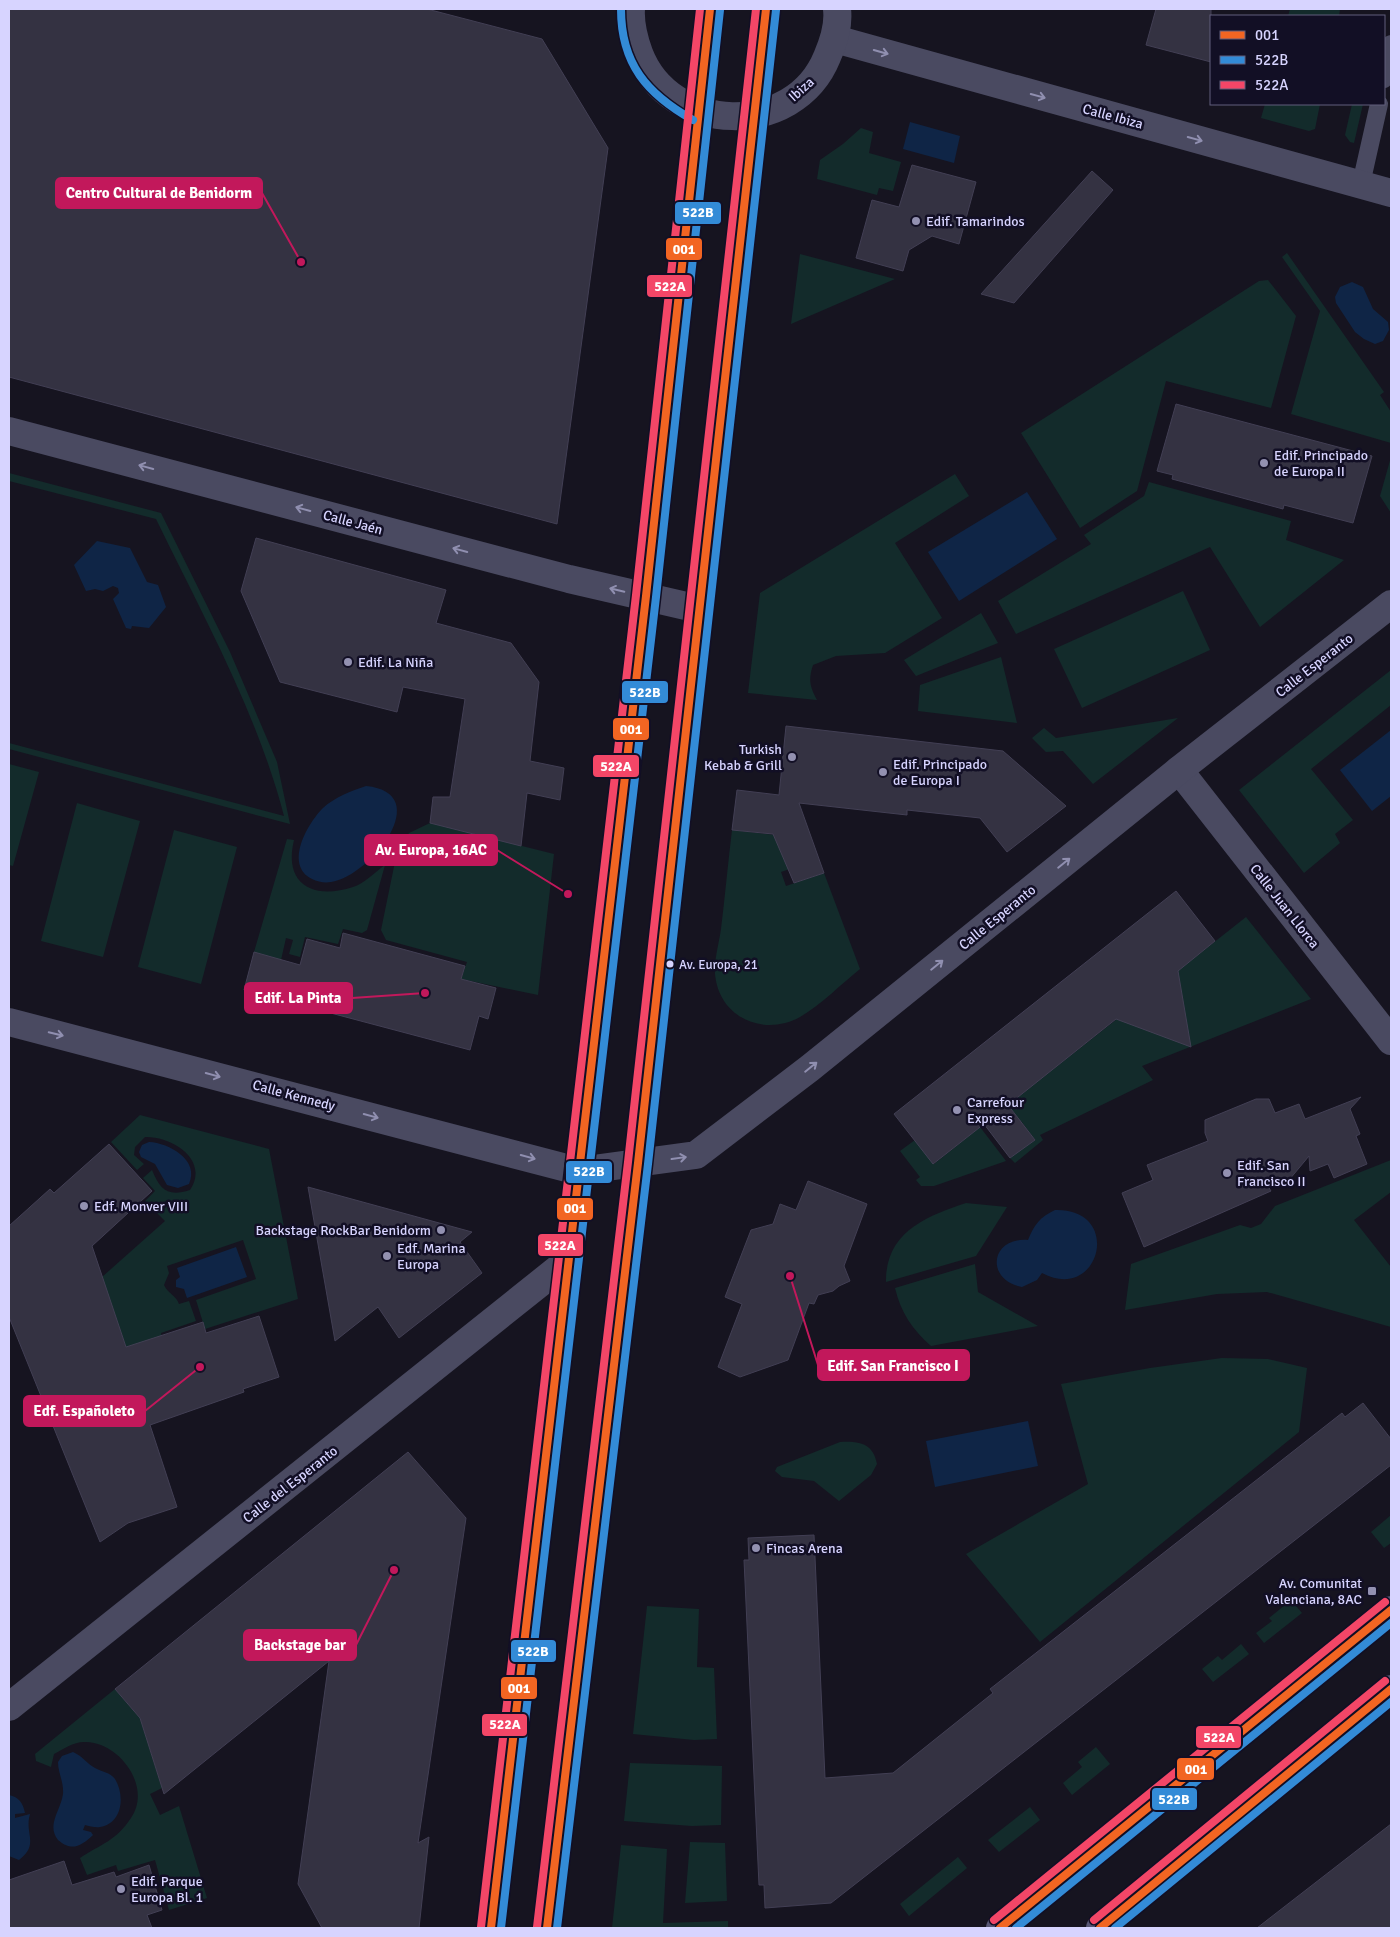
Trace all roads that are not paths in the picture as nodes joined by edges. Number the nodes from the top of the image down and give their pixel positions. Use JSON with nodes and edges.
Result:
{"nodes":[{"id":1,"x":631,"y":9,"type":"edge"},
{"id":2,"x":710,"y":9,"type":"edge"},
{"id":3,"x":766,"y":9,"type":"edge"},
{"id":4,"x":837,"y":9,"type":"edge"},
{"id":5,"x":835,"y":38,"type":"junction"},
{"id":6,"x":1391,"y":44,"type":"edge"},
{"id":7,"x":1385,"y":74,"type":"edge"},
{"id":8,"x":1378,"y":105,"type":"edge"},
{"id":9,"x":698,"y":111,"type":"junction"},
{"id":10,"x":754,"y":115,"type":"junction"},
{"id":11,"x":1361,"y":184,"type":"junction"},
{"id":12,"x":1391,"y":193,"type":"edge"},
{"id":13,"x":9,"y":432,"type":"edge"},
{"id":14,"x":646,"y":596,"type":"junction"},
{"id":15,"x":1391,"y":604,"type":"edge"},
{"id":16,"x":699,"y":608,"type":"junction"},
{"id":17,"x":1179,"y":770,"type":"junction"},
{"id":18,"x":9,"y":1022,"type":"edge"},
{"id":19,"x":1391,"y":1042,"type":"edge"},
{"id":20,"x":638,"y":1163,"type":"junction"},
{"id":21,"x":578,"y":1171,"type":"junction"},
{"id":22,"x":569,"y":1260,"type":"junction"},
{"id":23,"x":1391,"y":1610,"type":"edge"},
{"id":24,"x":1391,"y":1689,"type":"edge"},
{"id":25,"x":9,"y":1707,"type":"edge"},
{"id":26,"x":491,"y":1928,"type":"edge"},
{"id":27,"x":547,"y":1928,"type":"edge"},
{"id":28,"x":1000,"y":1928,"type":"edge"},
{"id":29,"x":1100,"y":1928,"type":"edge"}],
"edges":[{"from":1,"to":9,"type":"street","name":"Ibiza"},
{"from":2,"to":9,"type":"main road"},
{"from":3,"to":10,"type":"main road"},
{"from":4,"to":5,"type":"street","name":"Ibiza"},
{"from":5,"to":10,"type":"street","name":"Ibiza"},
{"from":5,"to":11,"type":"street","name":"Calle Ibiza","one_way":true},
{"from":6,"to":7,"type":"lane"},
{"from":8,"to":11,"type":"lane"},
{"from":9,"to":10,"type":"street","name":"Ibiza"},
{"from":9,"to":14,"type":"main road"},
{"from":10,"to":16,"type":"main road"},
{"from":11,"to":12,"type":"street","name":"Calle Ibiza"},
{"from":14,"to":13,"type":"street","name":"Calle Jaén","one_way":true},
{"from":14,"to":16,"type":"street","name":"Calle Jaén"},
{"from":14,"to":21,"type":"main road"},
{"from":15,"to":17,"type":"street","name":"Calle Esperanto"},
{"from":16,"to":20,"type":"main road"},
{"from":17,"to":19,"type":"street","name":"Calle Juan Llorca"},
{"from":20,"to":17,"type":"street","name":"Calle Esperanto","one_way":true},
{"from":18,"to":21,"type":"street","name":"Calle Kennedy","one_way":true},
{"from":20,"to":21,"type":"street","name":"Calle Esperanto"},
{"from":20,"to":27,"type":"main road"},
{"from":21,"to":22,"type":"main road"},
{"from":22,"to":25,"type":"street","name":"Calle del Esperanto"},
{"from":22,"to":26,"type":"main road"},
{"from":23,"to":28,"type":"main road"},
{"from":24,"to":29,"type":"main road"}]}
